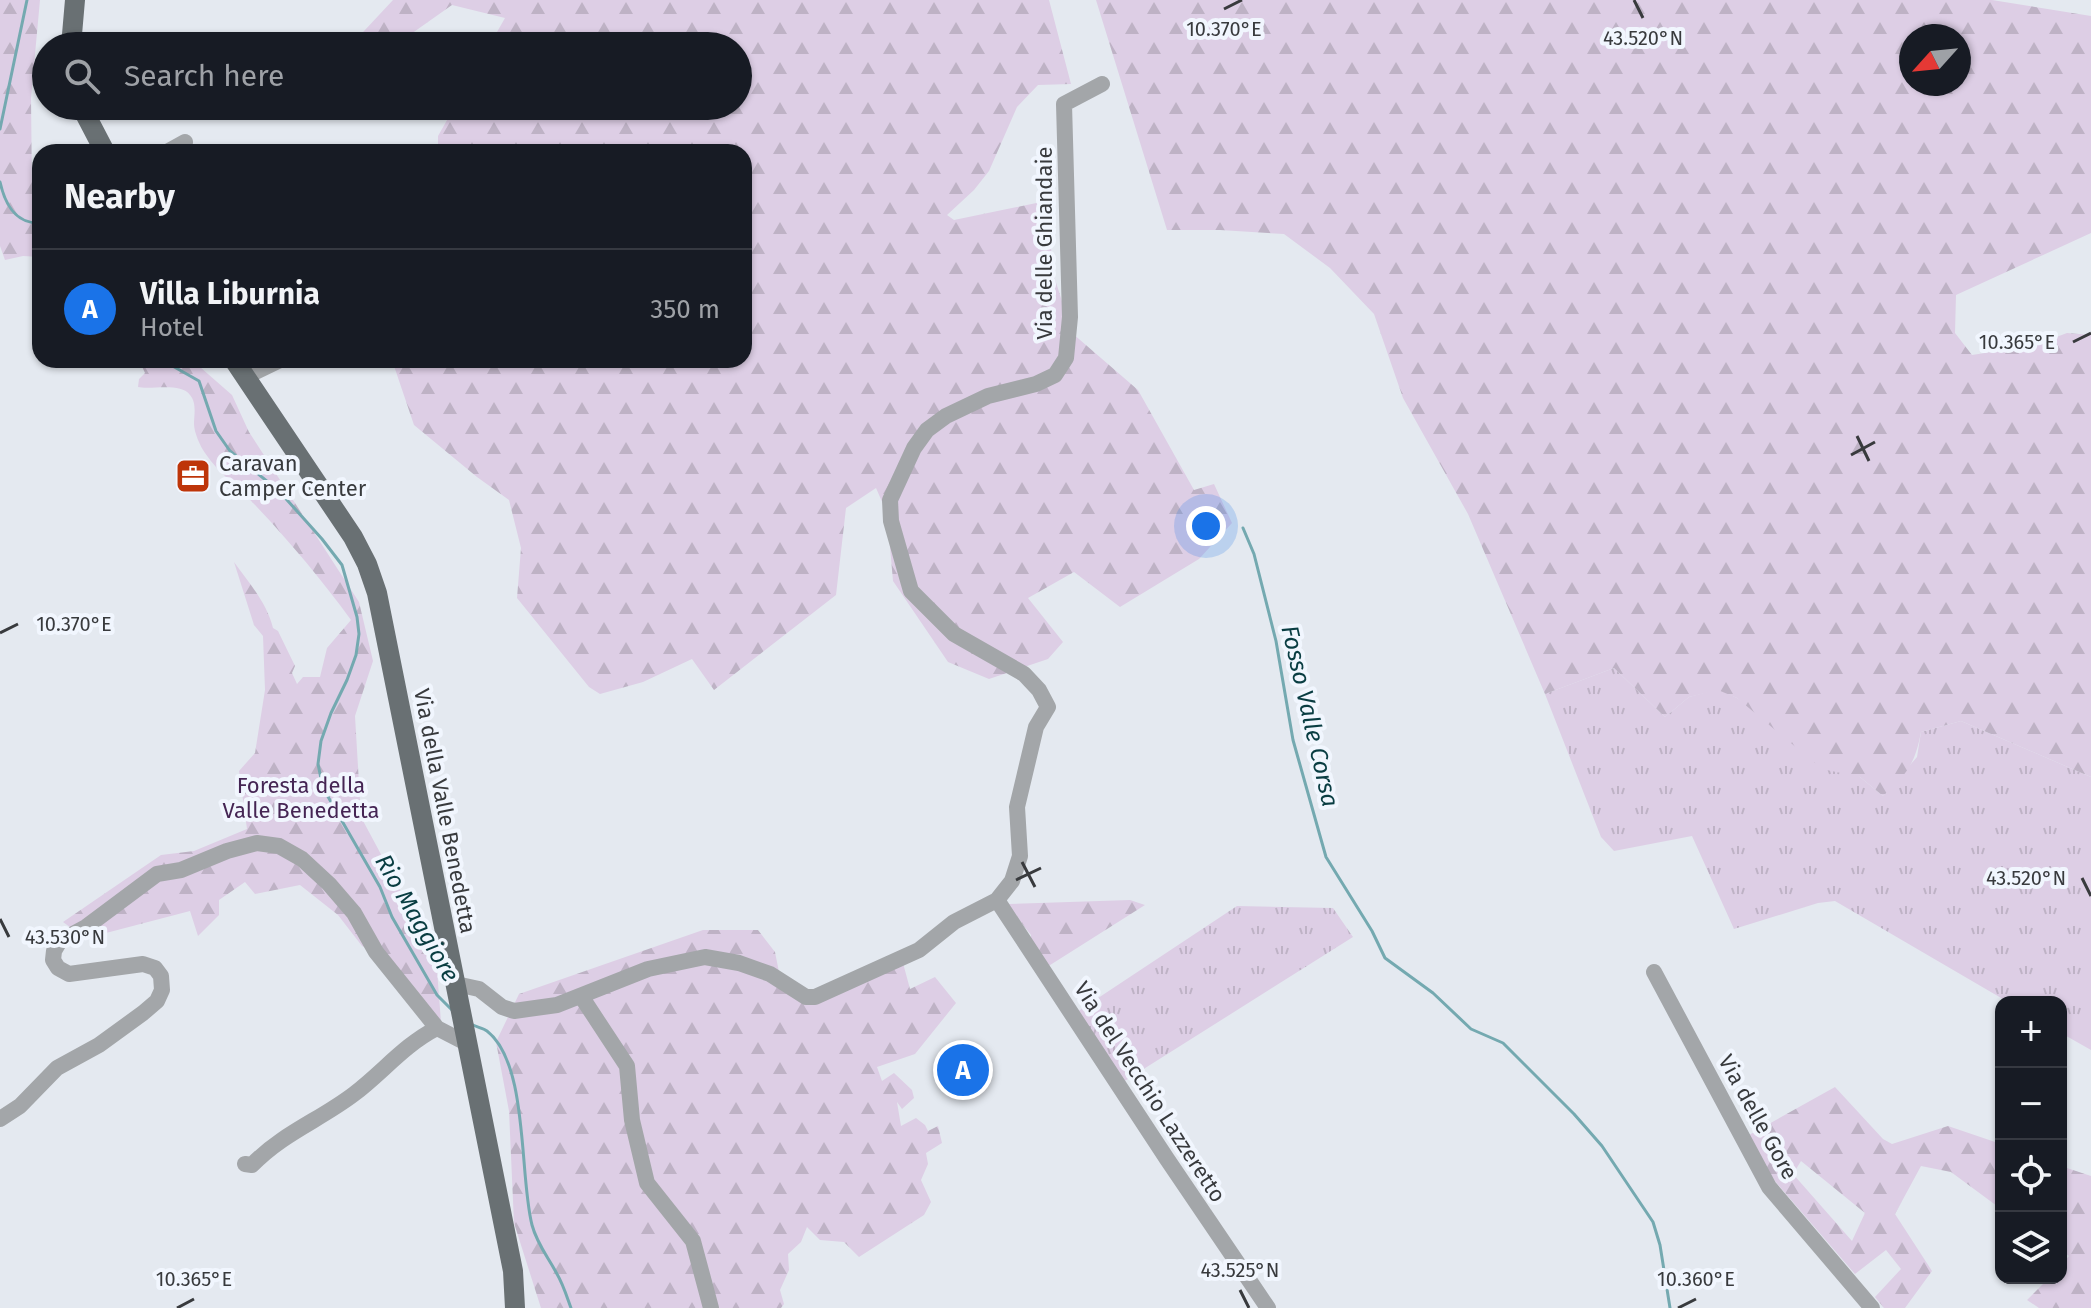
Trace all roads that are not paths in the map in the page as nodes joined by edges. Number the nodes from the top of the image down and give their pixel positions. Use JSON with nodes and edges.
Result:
{"nodes":[{"id":1,"x":75,"y":0,"type":"edge"},
{"id":2,"x":72,"y":32,"type":"edge"},
{"id":3,"x":1102,"y":84,"type":"dead end"},
{"id":4,"x":88,"y":120,"type":"edge"},
{"id":5,"x":185,"y":142,"type":"dead end"},
{"id":6,"x":101,"y":144,"type":"edge"},
{"id":7,"x":181,"y":144,"type":"edge"},
{"id":8,"x":239,"y":369,"type":"edge"},
{"id":9,"x":997,"y":900,"type":"junction"},
{"id":10,"x":1654,"y":972,"type":"dead end"},
{"id":11,"x":456,"y":984,"type":"junction"},
{"id":12,"x":581,"y":996,"type":"junction"},
{"id":13,"x":437,"y":1028,"type":"junction"},
{"id":14,"x":467,"y":1038,"type":"junction"},
{"id":15,"x":0,"y":1119,"type":"edge"},
{"id":16,"x":245,"y":1164,"type":"dead end"},
{"id":17,"x":515,"y":1308,"type":"edge"},
{"id":18,"x":711,"y":1308,"type":"edge"},
{"id":19,"x":1268,"y":1308,"type":"edge"},
{"id":20,"x":1872,"y":1308,"type":"edge"}],
"edges":[{"from":1,"to":2,"type":"main road"},
{"from":3,"to":9,"type":"street","name":"Via delle Ghiandaie"},
{"from":4,"to":6,"type":"main road"},
{"from":5,"to":7,"type":"street"},
{"from":8,"to":11,"type":"main road","name":"Via della Valle Benedetta"},
{"from":9,"to":12,"type":"street"},
{"from":9,"to":19,"type":"street","name":"Via del Vecchio Lazzeretto"},
{"from":10,"to":20,"type":"street","name":"Via delle Gore"},
{"from":11,"to":12,"type":"street"},
{"from":11,"to":14,"type":"main road","name":"Via della Valle Benedetta"},
{"from":12,"to":18,"type":"street"},
{"from":13,"to":14,"type":"street"},
{"from":13,"to":15,"type":"street"},
{"from":13,"to":16,"type":"street"},
{"from":14,"to":17,"type":"main road","name":"Via della Valle Benedetta"}]}
